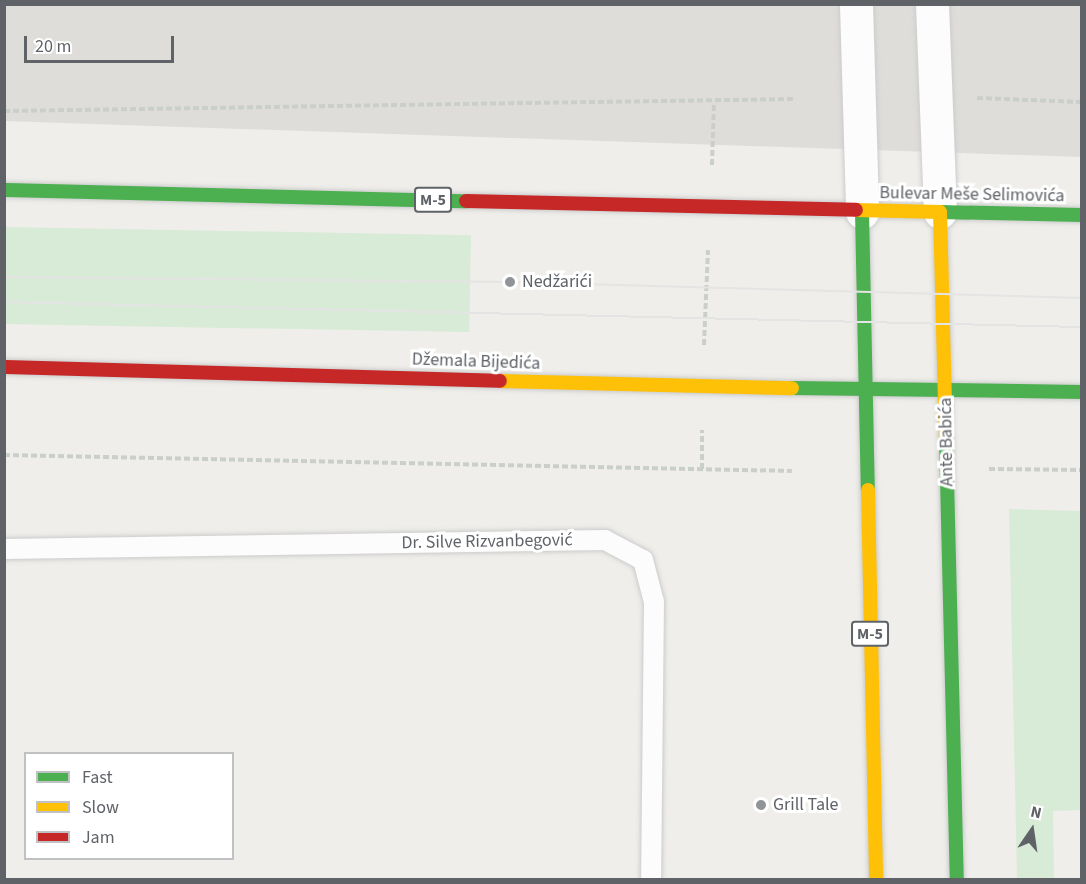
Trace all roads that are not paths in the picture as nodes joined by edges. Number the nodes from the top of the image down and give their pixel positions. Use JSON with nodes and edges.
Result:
{"nodes":[{"id":1,"x":856,"y":4,"type":"edge"},
{"id":2,"x":932,"y":4,"type":"edge"},
{"id":3,"x":4,"y":190,"type":"edge"},
{"id":4,"x":862,"y":212,"type":"junction"},
{"id":5,"x":940,"y":212,"type":"junction"},
{"id":6,"x":1082,"y":215,"type":"edge"},
{"id":7,"x":4,"y":367,"type":"edge"},
{"id":8,"x":867,"y":388,"type":"junction"},
{"id":9,"x":947,"y":390,"type":"junction"},
{"id":10,"x":1082,"y":392,"type":"edge"},
{"id":11,"x":4,"y":549,"type":"edge"},
{"id":12,"x":651,"y":879,"type":"edge"},
{"id":13,"x":876,"y":879,"type":"edge"},
{"id":14,"x":957,"y":879,"type":"edge"}],
"edges":[{"from":1,"to":4,"type":"street"},
{"from":2,"to":5,"type":"street","name":"Ante Babića"},
{"from":3,"to":4,"type":"main road","number":"M-5"},
{"from":4,"to":5,"type":"main road","name":"Bulevar Meše Selimovića","number":"M-5"},
{"from":4,"to":8,"type":"main road","number":"M-5"},
{"from":5,"to":6,"type":"main road","name":"Bulevar Meše Selimovića"},
{"from":5,"to":9,"type":"main road","name":"Ante Babića"},
{"from":7,"to":8,"type":"main road","name":"Džemala Bijedića"},
{"from":8,"to":9,"type":"main road","name":"Džemala Bijedića"},
{"from":8,"to":13,"type":"main road","number":"M-5"},
{"from":9,"to":10,"type":"main road"},
{"from":9,"to":14,"type":"main road","name":"Ante Babića"},
{"from":11,"to":12,"type":"lane","name":"Dr. Silve Rizvanbegović"}]}
